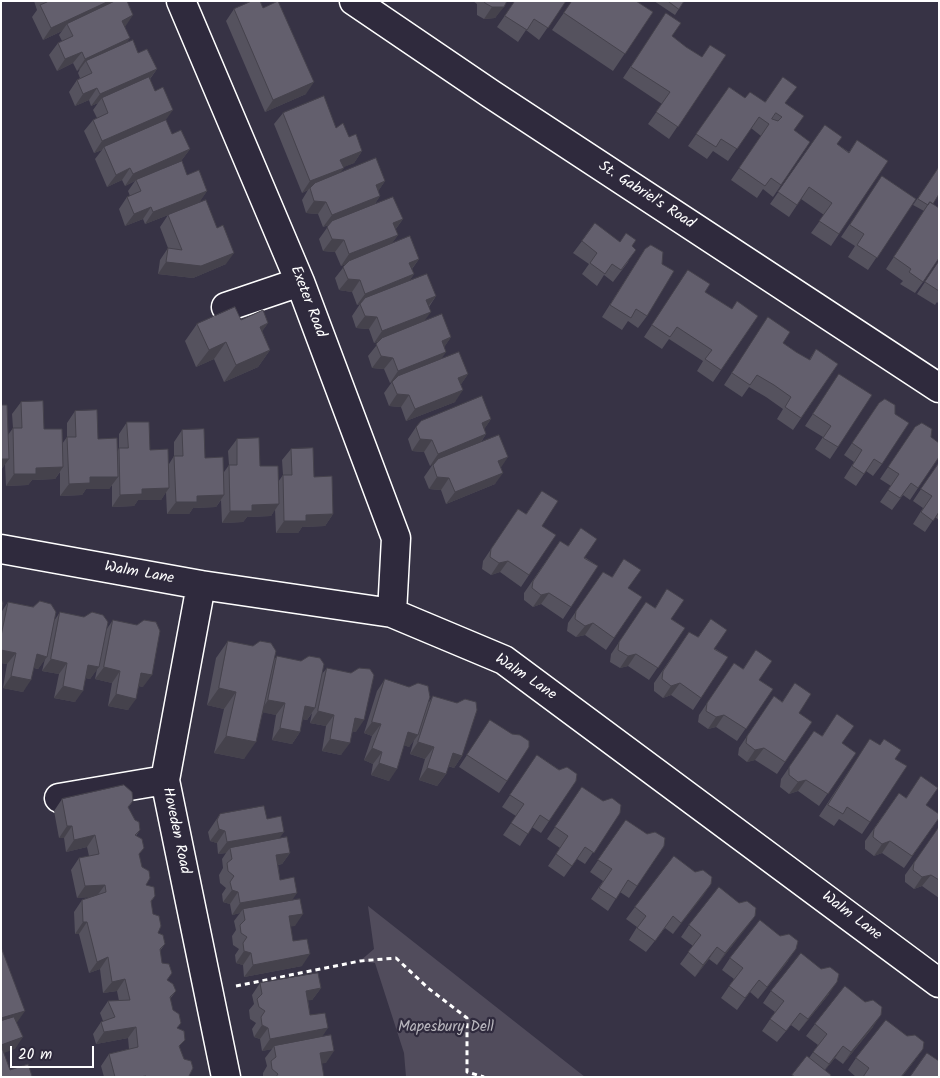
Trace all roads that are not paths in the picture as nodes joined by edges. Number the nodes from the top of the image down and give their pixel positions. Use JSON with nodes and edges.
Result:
{"nodes":[{"id":1,"x":181,"y":1,"type":"edge"},
{"id":2,"x":354,"y":1,"type":"edge"},
{"id":3,"x":300,"y":282,"type":"junction"},
{"id":4,"x":226,"y":307,"type":"dead end"},
{"id":5,"x":939,"y":388,"type":"edge"},
{"id":6,"x":1,"y":549,"type":"edge"},
{"id":7,"x":201,"y":585,"type":"junction"},
{"id":8,"x":392,"y":613,"type":"junction"},
{"id":9,"x":165,"y":780,"type":"junction"},
{"id":10,"x":59,"y":798,"type":"dead end"},
{"id":11,"x":939,"y":983,"type":"edge"},
{"id":12,"x":226,"y":1077,"type":"edge"}],
"edges":[{"from":1,"to":3,"type":"street","name":"Exeter Road"},
{"from":2,"to":5,"type":"street","name":"St. Gabriel's Road"},
{"from":3,"to":4,"type":"street"},
{"from":3,"to":8,"type":"street","name":"Exeter Road"},
{"from":6,"to":7,"type":"street","name":"Walm Lane"},
{"from":7,"to":8,"type":"street","name":"Walm Lane"},
{"from":7,"to":9,"type":"street","name":"Hoveden Road"},
{"from":8,"to":11,"type":"street","name":"Walm Lane"},
{"from":9,"to":10,"type":"street"},
{"from":9,"to":12,"type":"street","name":"Hoveden Road"}]}
